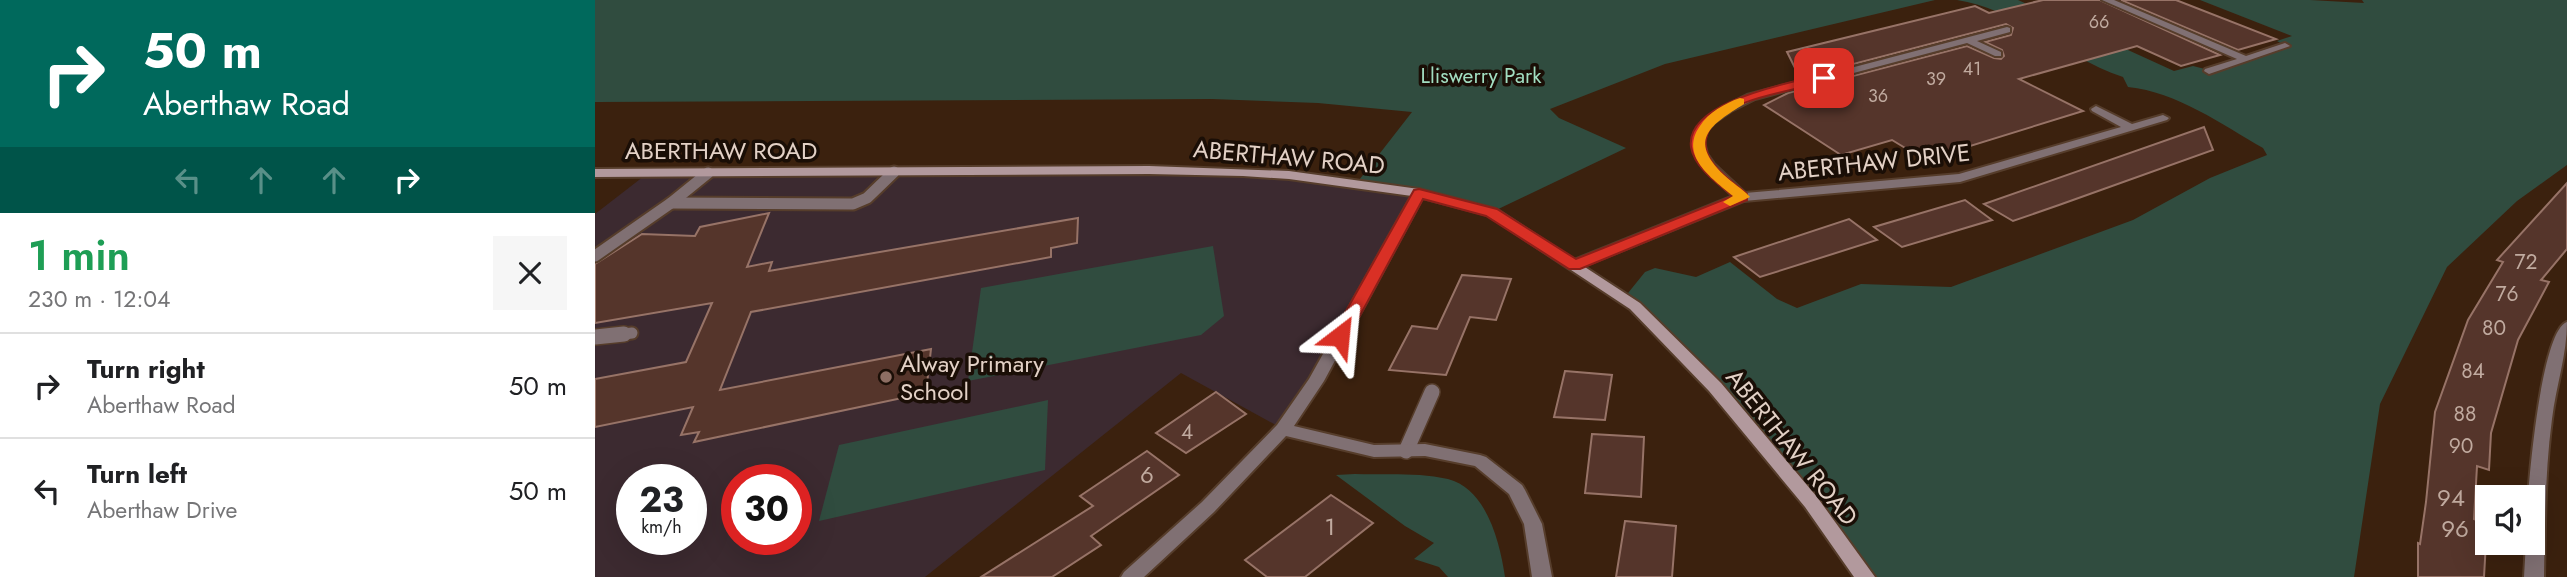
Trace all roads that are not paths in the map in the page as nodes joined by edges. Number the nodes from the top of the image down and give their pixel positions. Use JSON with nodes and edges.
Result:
{"nodes":[{"id":1,"x":2106,"y":0,"type":"edge"},
{"id":2,"x":2007,"y":30,"type":"dead end"},
{"id":3,"x":1968,"y":40,"type":"junction"},
{"id":4,"x":2285,"y":46,"type":"dead end"},
{"id":5,"x":1998,"y":54,"type":"dead end"},
{"id":6,"x":2246,"y":59,"type":"junction"},
{"id":7,"x":2209,"y":71,"type":"dead end"},
{"id":8,"x":2097,"y":109,"type":"dead end"},
{"id":9,"x":2163,"y":118,"type":"dead end"},
{"id":10,"x":2130,"y":127,"type":"junction"},
{"id":11,"x":894,"y":172,"type":"junction"},
{"id":12,"x":595,"y":173,"type":"edge"},
{"id":13,"x":708,"y":173,"type":"junction"},
{"id":14,"x":1419,"y":193,"type":"junction"},
{"id":15,"x":1742,"y":197,"type":"junction"},
{"id":16,"x":671,"y":203,"type":"junction"},
{"id":17,"x":595,"y":256,"type":"edge"},
{"id":18,"x":1574,"y":265,"type":"junction"},
{"id":19,"x":2567,"y":327,"type":"edge"},
{"id":20,"x":632,"y":333,"type":"dead end"},
{"id":21,"x":595,"y":337,"type":"edge"},
{"id":22,"x":1432,"y":393,"type":"dead end"},
{"id":23,"x":1283,"y":429,"type":"junction"},
{"id":24,"x":1406,"y":451,"type":"junction"},
{"id":25,"x":1131,"y":577,"type":"edge"},
{"id":26,"x":1542,"y":577,"type":"edge"},
{"id":27,"x":1865,"y":577,"type":"edge"},
{"id":28,"x":2533,"y":577,"type":"edge"}],
"edges":[{"from":1,"to":6,"type":"street"},
{"from":2,"to":3,"type":"street"},
{"from":3,"to":5,"type":"street"},
{"from":3,"to":15,"type":"street"},
{"from":4,"to":6,"type":"street"},
{"from":6,"to":7,"type":"street"},
{"from":8,"to":10,"type":"street"},
{"from":9,"to":10,"type":"street","name":"ABERTHAW DRIVE"},
{"from":10,"to":15,"type":"street","name":"ABERTHAW DRIVE"},
{"from":11,"to":13,"type":"street","name":"ABERTHAW ROAD"},
{"from":11,"to":14,"type":"street","name":"ABERTHAW ROAD"},
{"from":11,"to":16,"type":"lane"},
{"from":12,"to":13,"type":"street","name":"ABERTHAW ROAD"},
{"from":13,"to":16,"type":"lane"},
{"from":14,"to":18,"type":"street","name":"ABERTHAW ROAD"},
{"from":14,"to":23,"type":"street"},
{"from":15,"to":18,"type":"street","name":"ABERTHAW DRIVE"},
{"from":16,"to":17,"type":"lane"},
{"from":18,"to":27,"type":"street","name":"ABERTHAW ROAD"},
{"from":19,"to":28,"type":"street"},
{"from":20,"to":21,"type":"lane"},
{"from":22,"to":24,"type":"lane"},
{"from":23,"to":24,"type":"street"},
{"from":23,"to":25,"type":"street"},
{"from":24,"to":26,"type":"street"}]}
